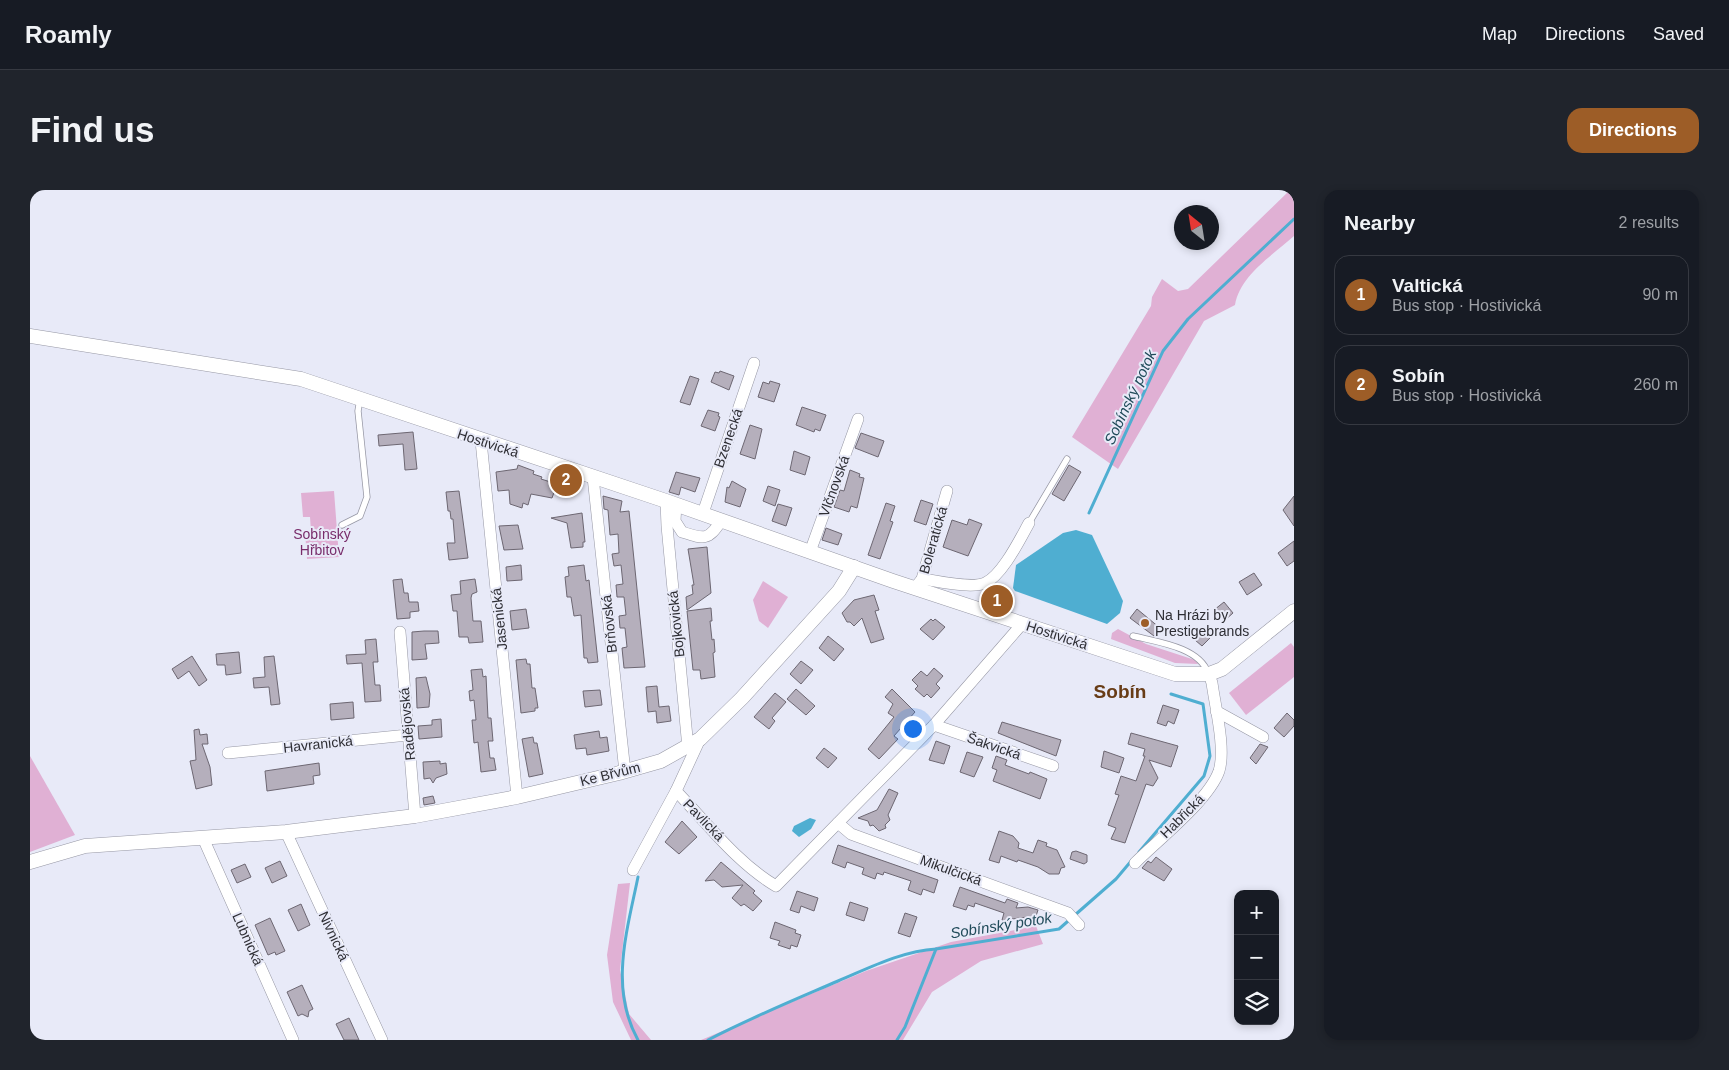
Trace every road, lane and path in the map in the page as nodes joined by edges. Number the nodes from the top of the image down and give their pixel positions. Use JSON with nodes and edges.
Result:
{"nodes":[{"id":1,"x":30,"y":336,"type":"edge"},
{"id":2,"x":754,"y":363,"type":"dead end"},
{"id":3,"x":360,"y":399,"type":"junction"},
{"id":4,"x":858,"y":419,"type":"dead end"},
{"id":5,"x":481,"y":441,"type":"junction"},
{"id":6,"x":1067,"y":459,"type":"dead end"},
{"id":7,"x":593,"y":477,"type":"junction"},
{"id":8,"x":947,"y":491,"type":"dead end"},
{"id":9,"x":671,"y":503,"type":"junction"},
{"id":10,"x":703,"y":514,"type":"junction"},
{"id":11,"x":721,"y":520,"type":"junction"},
{"id":12,"x":1029,"y":523,"type":"joint"},
{"id":13,"x":342,"y":525,"type":"dead end"},
{"id":14,"x":810,"y":552,"type":"junction"},
{"id":15,"x":854,"y":567,"type":"junction"},
{"id":16,"x":919,"y":583,"type":"junction"},
{"id":17,"x":1294,"y":611,"type":"edge"},
{"id":18,"x":1022,"y":624,"type":"junction"},
{"id":19,"x":400,"y":632,"type":"dead end"},
{"id":20,"x":1133,"y":636,"type":"dead end"},
{"id":21,"x":1209,"y":674,"type":"junction"},
{"id":22,"x":1216,"y":711,"type":"junction"},
{"id":23,"x":934,"y":725,"type":"junction"},
{"id":24,"x":408,"y":735,"type":"junction"},
{"id":25,"x":1263,"y":737,"type":"dead end"},
{"id":26,"x":700,"y":739,"type":"junction"},
{"id":27,"x":688,"y":748,"type":"junction"},
{"id":28,"x":228,"y":754,"type":"dead end"},
{"id":29,"x":1053,"y":766,"type":"dead end"},
{"id":30,"x":625,"y":772,"type":"junction"},
{"id":31,"x":676,"y":791,"type":"junction"},
{"id":32,"x":517,"y":797,"type":"junction"},
{"id":33,"x":415,"y":816,"type":"junction"},
{"id":34,"x":838,"y":823,"type":"junction"},
{"id":35,"x":286,"y":832,"type":"junction"},
{"id":36,"x":203,"y":838,"type":"junction"},
{"id":37,"x":30,"y":862,"type":"edge"},
{"id":38,"x":1135,"y":863,"type":"dead end"},
{"id":39,"x":633,"y":870,"type":"dead end"},
{"id":40,"x":1079,"y":925,"type":"dead end"},
{"id":41,"x":293,"y":1040,"type":"edge"},
{"id":42,"x":382,"y":1040,"type":"edge"}],
"edges":[{"from":1,"to":3,"type":"street","name":"Hostivická"},
{"from":2,"to":10,"type":"street","name":"Bzenecká"},
{"from":3,"to":5,"type":"street","name":"Hostivická"},
{"from":3,"to":13,"type":"lane"},
{"from":4,"to":14,"type":"street","name":"Vlčnovská"},
{"from":5,"to":7,"type":"street","name":"Hostivická"},
{"from":5,"to":32,"type":"street","name":"Jasenická"},
{"from":6,"to":12,"type":"lane"},
{"from":7,"to":9,"type":"street","name":"Hostivická"},
{"from":7,"to":30,"type":"street","name":"Brňovská"},
{"from":8,"to":16,"type":"street","name":"Boleratická"},
{"from":9,"to":10,"type":"street","name":"Hostivická"},
{"from":9,"to":11,"type":"street"},
{"from":9,"to":27,"type":"street","name":"Bojkovická"},
{"from":10,"to":11,"type":"street","name":"Hostivická"},
{"from":11,"to":14,"type":"street","name":"Hostivická"},
{"from":12,"to":16,"type":"street","name":"Hostivická"},
{"from":14,"to":15,"type":"street","name":"Hostivická"},
{"from":15,"to":16,"type":"street","name":"Hostivická"},
{"from":15,"to":26,"type":"street","name":"Ke Břvům"},
{"from":16,"to":18,"type":"street","name":"Hostivická"},
{"from":17,"to":21,"type":"street","name":"Hostivická"},
{"from":18,"to":21,"type":"street","name":"Hostivická"},
{"from":18,"to":23,"type":"street"},
{"from":19,"to":24,"type":"street","name":"Radějovská"},
{"from":20,"to":21,"type":"lane"},
{"from":21,"to":22,"type":"street","name":"Habřická"},
{"from":22,"to":25,"type":"street"},
{"from":22,"to":38,"type":"street","name":"Habřická"},
{"from":23,"to":29,"type":"street","name":"Šakvická"},
{"from":23,"to":34,"type":"street"},
{"from":24,"to":28,"type":"street","name":"Havranická"},
{"from":24,"to":33,"type":"street","name":"Radějovská"},
{"from":26,"to":27,"type":"street","name":"Ke Břvům"},
{"from":26,"to":31,"type":"street","name":"Pavlická"},
{"from":27,"to":30,"type":"street","name":"Ke Břvům"},
{"from":30,"to":32,"type":"street","name":"Ke Břvům"},
{"from":31,"to":34,"type":"street","name":"Pavlická"},
{"from":31,"to":39,"type":"street"},
{"from":32,"to":33,"type":"street","name":"Ke Břvům"},
{"from":33,"to":35,"type":"street","name":"Ke Břvům"},
{"from":34,"to":40,"type":"street","name":"Mikulčická"},
{"from":35,"to":36,"type":"street","name":"Ke Břvům"},
{"from":35,"to":42,"type":"street","name":"Nivnická"},
{"from":36,"to":37,"type":"street","name":"Ke Břvům"},
{"from":36,"to":41,"type":"street","name":"Lubnická"}]}
